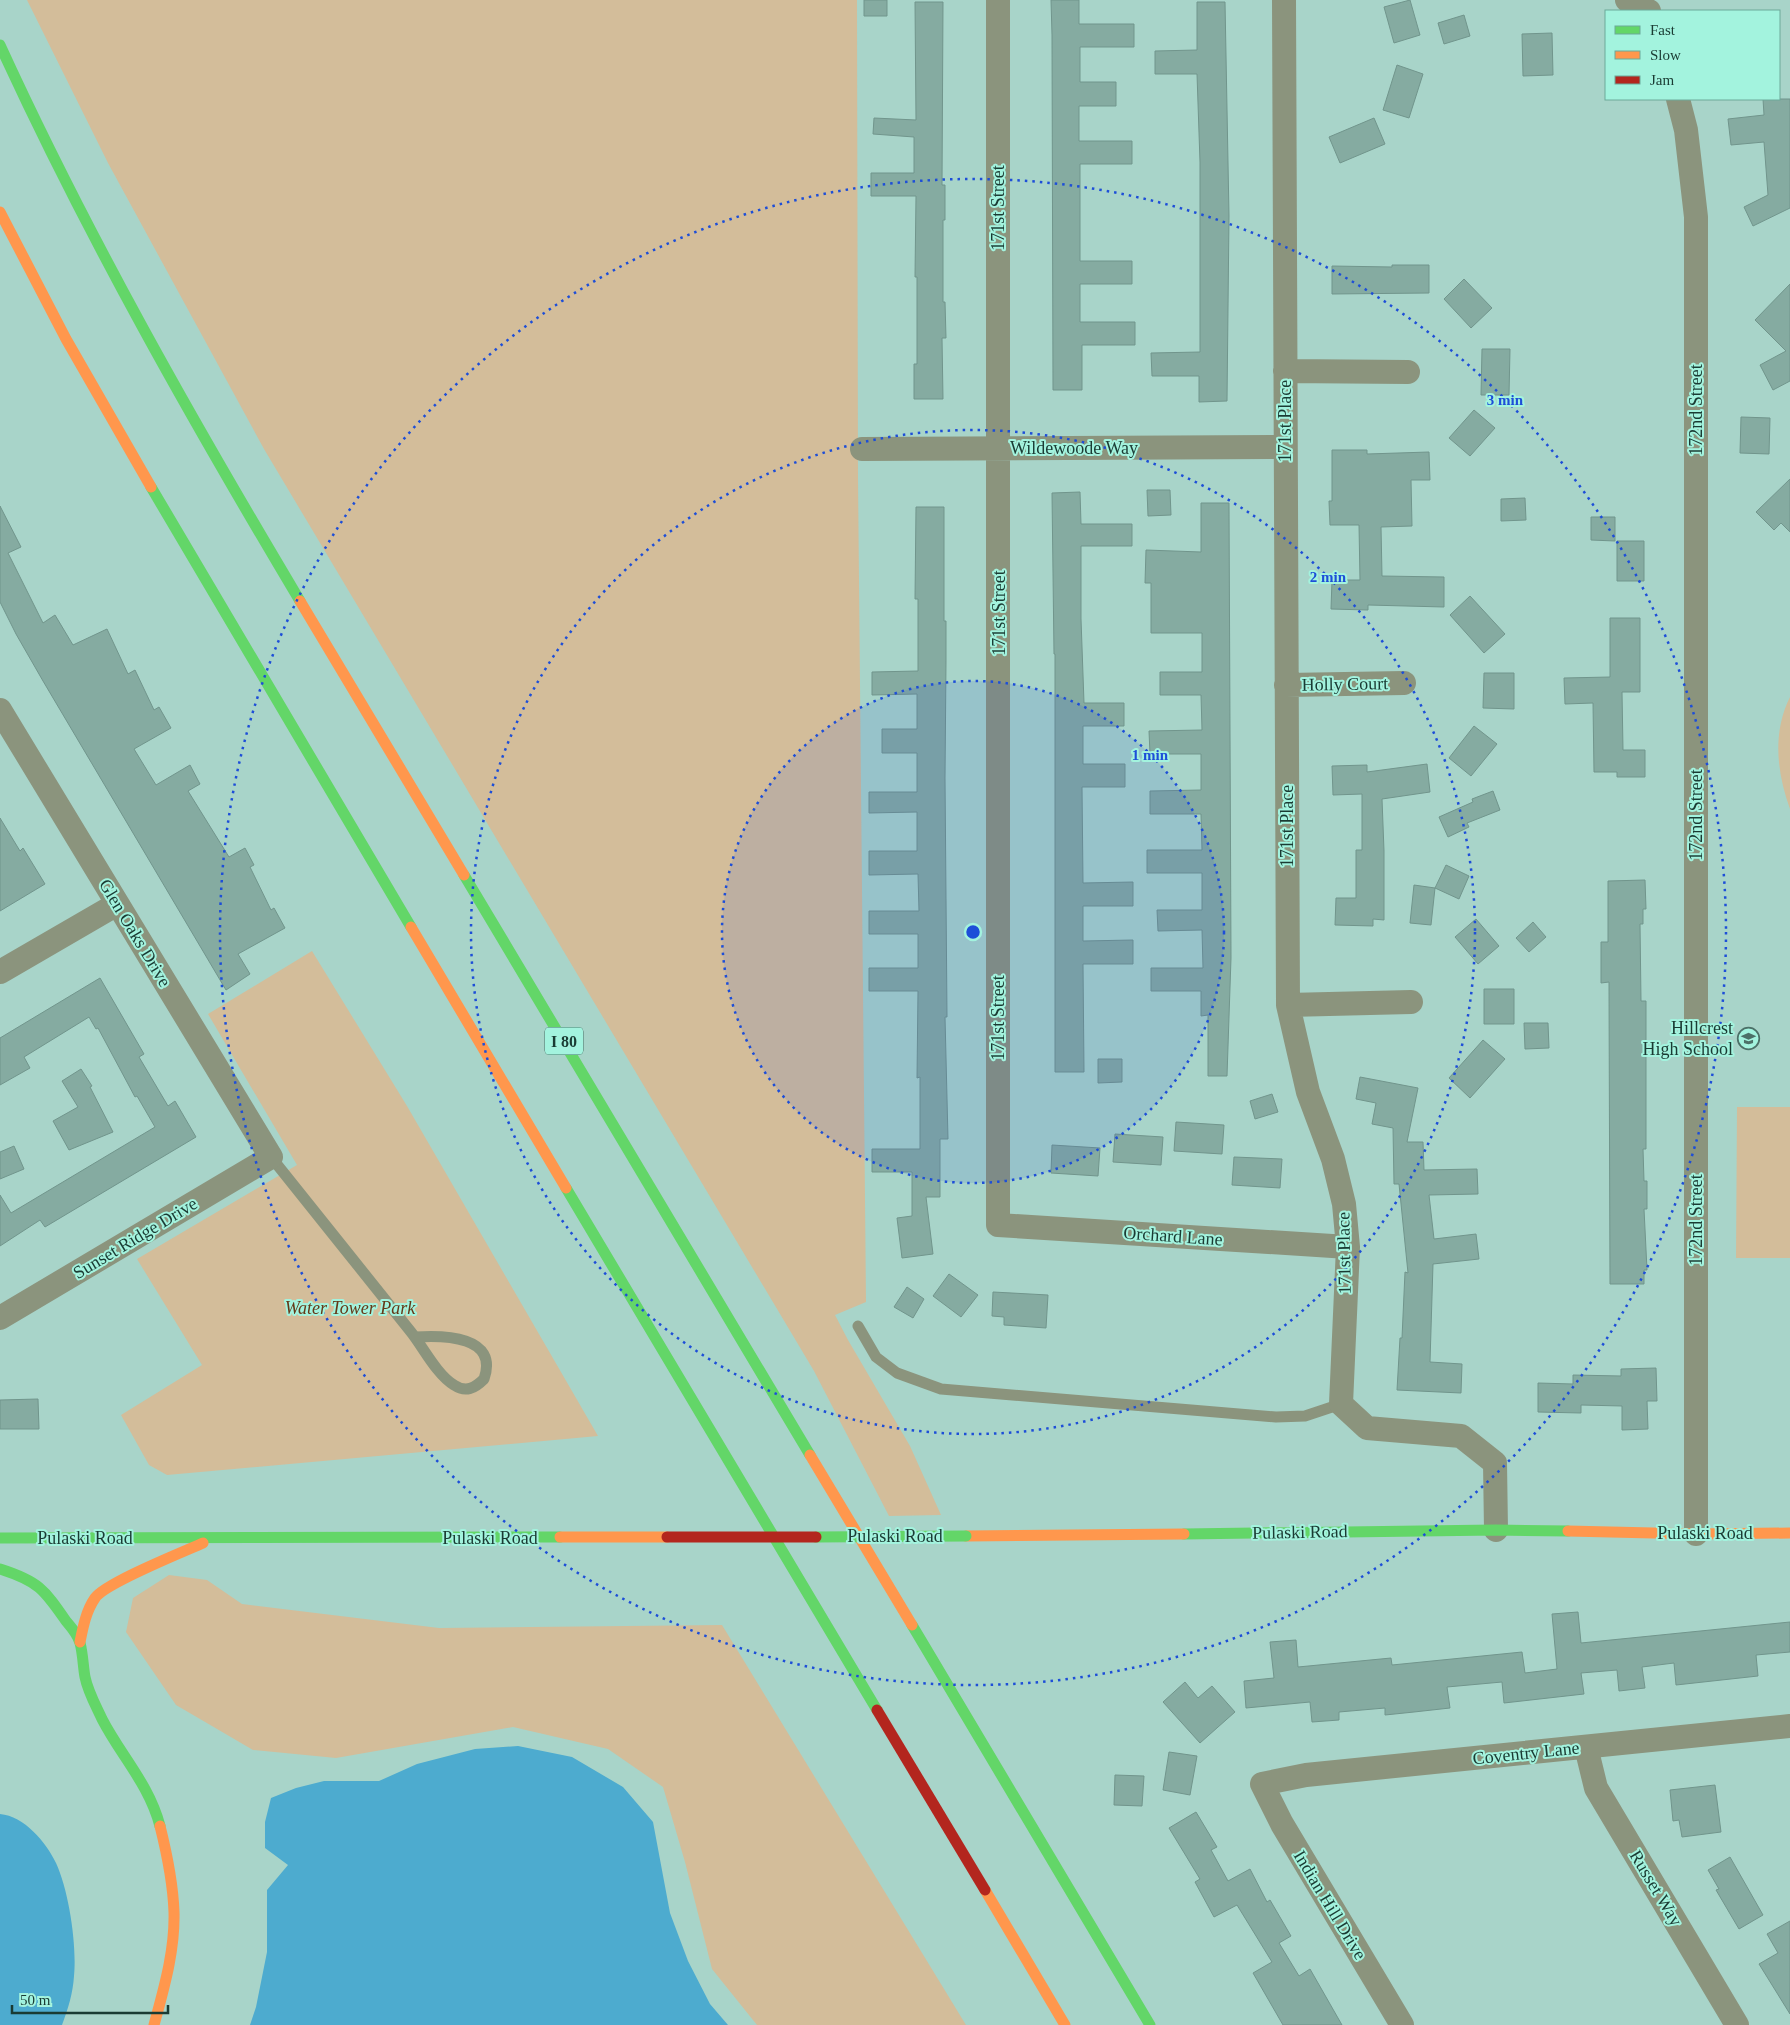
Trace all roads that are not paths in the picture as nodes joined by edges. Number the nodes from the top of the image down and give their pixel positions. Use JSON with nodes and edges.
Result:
{"nodes":[{"id":1,"x":998,"y":0,"type":"edge"},
{"id":2,"x":1284,"y":0,"type":"edge"},
{"id":3,"x":1628,"y":0,"type":"edge"},
{"id":4,"x":1647,"y":10,"type":"edge"},
{"id":5,"x":0,"y":45,"type":"edge"},
{"id":6,"x":1678,"y":100,"type":"edge"},
{"id":7,"x":0,"y":212,"type":"edge"},
{"id":8,"x":1285,"y":371,"type":"junction"},
{"id":9,"x":1408,"y":372,"type":"dead end"},
{"id":10,"x":1285,"y":447,"type":"junction"},
{"id":11,"x":862,"y":449,"type":"dead end"},
{"id":12,"x":999,"y":449,"type":"junction"},
{"id":13,"x":1404,"y":683,"type":"dead end"},
{"id":14,"x":1286,"y":685,"type":"junction"},
{"id":15,"x":0,"y":710,"type":"edge"},
{"id":16,"x":117,"y":904,"type":"junction"},
{"id":17,"x":0,"y":972,"type":"edge"},
{"id":18,"x":1411,"y":1002,"type":"dead end"},
{"id":19,"x":1288,"y":1005,"type":"junction"},
{"id":20,"x":271,"y":1157,"type":"junction"},
{"id":21,"x":998,"y":1225,"type":"joint"},
{"id":22,"x":1348,"y":1247,"type":"junction"},
{"id":23,"x":0,"y":1318,"type":"edge"},
{"id":24,"x":858,"y":1326,"type":"dead end"},
{"id":25,"x":415,"y":1337,"type":"junction"},
{"id":26,"x":1341,"y":1404,"type":"junction"},
{"id":27,"x":1496,"y":1530,"type":"junction"},
{"id":28,"x":1790,"y":1533,"type":"edge"},
{"id":29,"x":1696,"y":1534,"type":"junction"},
{"id":30,"x":0,"y":1538,"type":"edge"},
{"id":31,"x":213,"y":1539,"type":"junction"},
{"id":32,"x":0,"y":1569,"type":"edge"},
{"id":33,"x":80,"y":1642,"type":"junction"},
{"id":34,"x":1790,"y":1726,"type":"edge"},
{"id":35,"x":1586,"y":1747,"type":"junction"},
{"id":36,"x":1262,"y":1784,"type":"joint"},
{"id":37,"x":154,"y":2025,"type":"edge"},
{"id":38,"x":1065,"y":2025,"type":"edge"},
{"id":39,"x":1150,"y":2025,"type":"edge"},
{"id":40,"x":1402,"y":2025,"type":"edge"},
{"id":41,"x":1737,"y":2025,"type":"edge"}],
"edges":[{"from":1,"to":12,"type":"street","name":"171st Street"},
{"from":2,"to":8,"type":"street","name":"171st Place"},
{"from":3,"to":4,"type":"street"},
{"from":5,"to":39,"type":"main road","number":"I 80"},
{"from":6,"to":29,"type":"street","name":"172nd Street"},
{"from":7,"to":38,"type":"main road"},
{"from":8,"to":9,"type":"street"},
{"from":8,"to":10,"type":"street","name":"171st Place"},
{"from":10,"to":12,"type":"street","name":"Wildewoode Way"},
{"from":10,"to":14,"type":"street","name":"171st Place"},
{"from":11,"to":12,"type":"street","name":"Wildewoode Way"},
{"from":12,"to":21,"type":"street","name":"171st Street"},
{"from":13,"to":14,"type":"street","name":"Holly Court"},
{"from":14,"to":19,"type":"street","name":"171st Place"},
{"from":15,"to":16,"type":"street","name":"Glen Oaks Drive"},
{"from":16,"to":17,"type":"street"},
{"from":16,"to":20,"type":"street","name":"Glen Oaks Drive"},
{"from":18,"to":19,"type":"street"},
{"from":19,"to":22,"type":"street","name":"171st Place"},
{"from":20,"to":23,"type":"street","name":"Sunset Ridge Drive"},
{"from":20,"to":25,"type":"lane"},
{"from":21,"to":22,"type":"street","name":"Orchard Lane"},
{"from":22,"to":26,"type":"street","name":"171st Place"},
{"from":24,"to":26,"type":"lane"},
{"from":25,"to":25,"type":"lane"},
{"from":26,"to":27,"type":"street"},
{"from":27,"to":29,"type":"main road","name":"Pulaski Road"},
{"from":27,"to":31,"type":"main road","name":"Pulaski Road","bridge":true},
{"from":28,"to":29,"type":"main road","name":"Pulaski Road"},
{"from":30,"to":31,"type":"main road","name":"Pulaski Road"},
{"from":31,"to":33,"type":"main road"},
{"from":32,"to":33,"type":"main road"},
{"from":33,"to":37,"type":"main road"},
{"from":34,"to":35,"type":"street","name":"Coventry Lane"},
{"from":35,"to":36,"type":"street","name":"Coventry Lane"},
{"from":35,"to":41,"type":"street","name":"Russet Way"},
{"from":36,"to":40,"type":"street","name":"Indian Hill Drive"}]}
